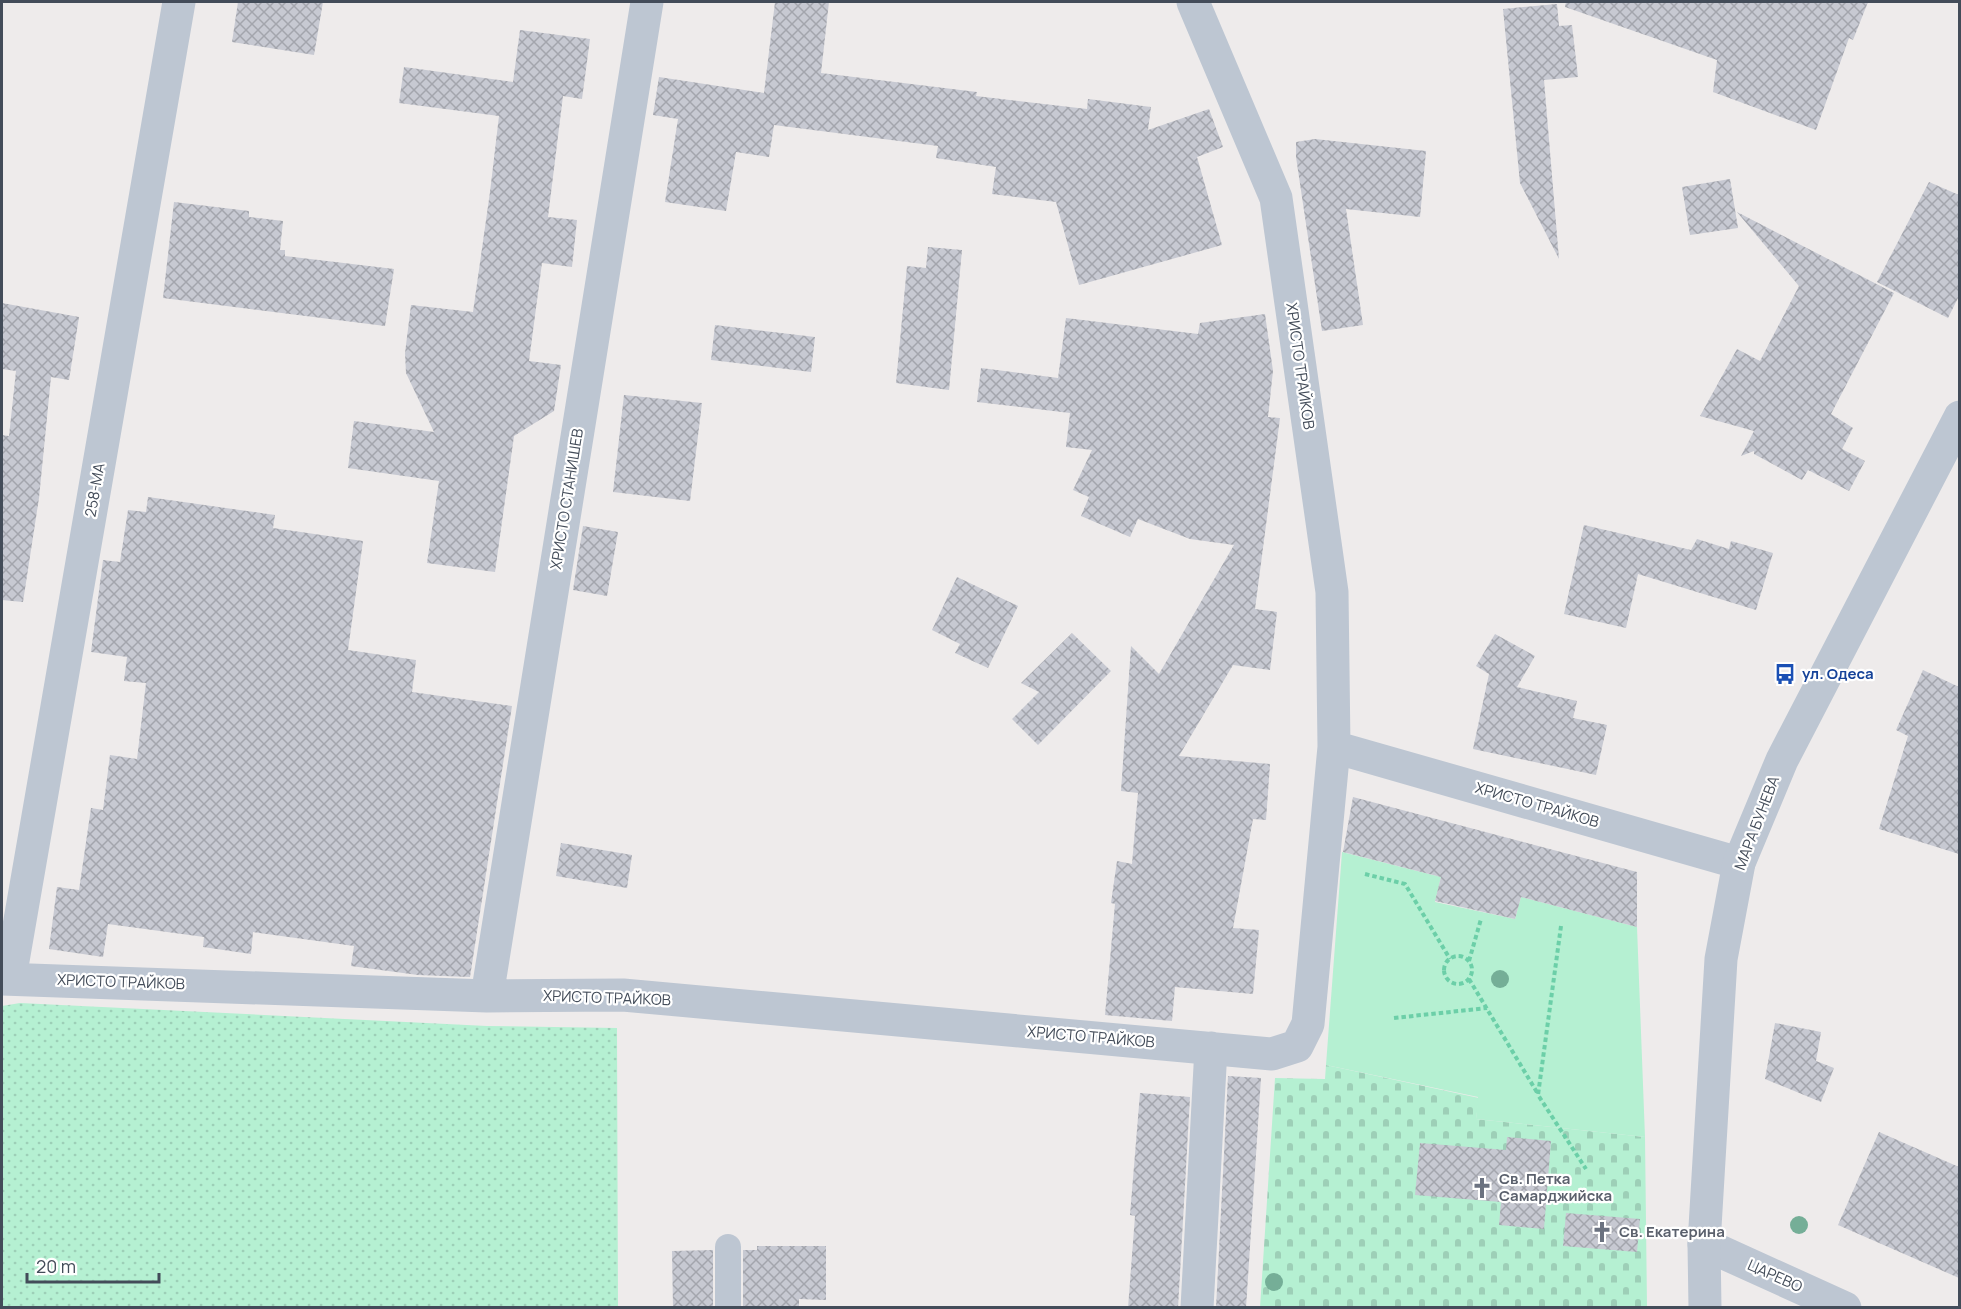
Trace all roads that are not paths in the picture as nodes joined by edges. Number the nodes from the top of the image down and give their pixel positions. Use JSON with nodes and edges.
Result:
{"nodes":[{"id":1,"x":179,"y":2,"type":"edge"},
{"id":2,"x":647,"y":2,"type":"edge"},
{"id":3,"x":1193,"y":2,"type":"edge"},
{"id":4,"x":1959,"y":417,"type":"edge"},
{"id":5,"x":1334,"y":747,"type":"junction"},
{"id":6,"x":1739,"y":863,"type":"junction"},
{"id":7,"x":6,"y":978,"type":"edge"},
{"id":8,"x":487,"y":996,"type":"junction"},
{"id":9,"x":1211,"y":1048,"type":"junction"},
{"id":10,"x":1704,"y":1244,"type":"junction"},
{"id":11,"x":728,"y":1247,"type":"dead end"},
{"id":12,"x":728,"y":1308,"type":"edge"},
{"id":13,"x":1197,"y":1308,"type":"edge"},
{"id":14,"x":1705,"y":1308,"type":"edge"},
{"id":15,"x":1845,"y":1308,"type":"edge"}],
"edges":[{"from":1,"to":7,"type":"street","name":"258-МА"},
{"from":2,"to":8,"type":"street","name":"ХРИСТО СТАНИШЕВ"},
{"from":3,"to":5,"type":"street","name":"ХРИСТО ТРАЙКОВ"},
{"from":4,"to":6,"type":"street","name":"МАРА БУНЕВА"},
{"from":5,"to":6,"type":"street","name":"ХРИСТО ТРАЙКОВ"},
{"from":5,"to":9,"type":"street","name":"ХРИСТО ТРАЙКОВ"},
{"from":6,"to":10,"type":"street","name":"МАРА БУНЕВА"},
{"from":7,"to":8,"type":"street","name":"ХРИСТО ТРАЙКОВ"},
{"from":8,"to":9,"type":"street","name":"ХРИСТО ТРАЙКОВ"},
{"from":9,"to":13,"type":"street"},
{"from":10,"to":14,"type":"street","name":"МАРА БУНЕВА"},
{"from":10,"to":15,"type":"street","name":"ЦАРЕВО"},
{"from":11,"to":12,"type":"lane"}]}
